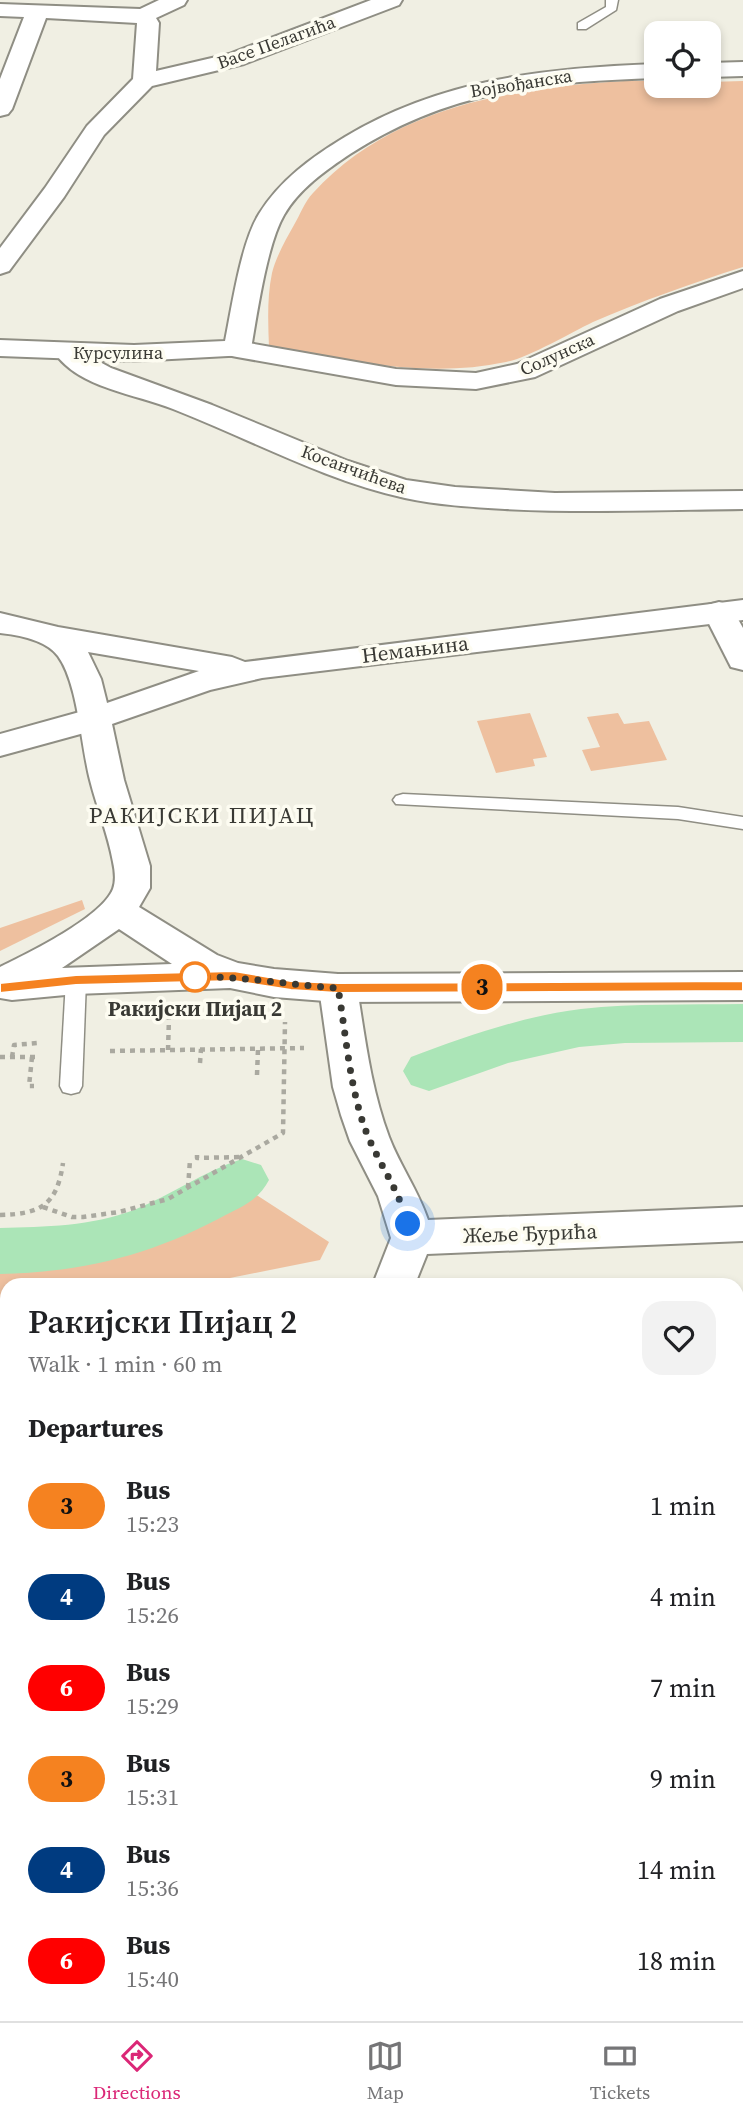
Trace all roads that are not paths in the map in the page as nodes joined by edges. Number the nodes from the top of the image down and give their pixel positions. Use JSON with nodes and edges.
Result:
{"nodes":[{"id":1,"x":176,"y":0,"type":"edge"},
{"id":2,"x":391,"y":0,"type":"edge"},
{"id":3,"x":612,"y":0,"type":"edge"},
{"id":4,"x":0,"y":10,"type":"edge"},
{"id":5,"x":37,"y":13,"type":"junction"},
{"id":6,"x":144,"y":16,"type":"junction"},
{"id":7,"x":582,"y":26,"type":"dead end"},
{"id":8,"x":743,"y":69,"type":"edge"},
{"id":9,"x":721,"y":70,"type":"edge"},
{"id":10,"x":644,"y":71,"type":"edge"},
{"id":11,"x":144,"y":82,"type":"junction"},
{"id":12,"x":0,"y":109,"type":"edge"},
{"id":13,"x":0,"y":266,"type":"edge"},
{"id":14,"x":743,"y":279,"type":"edge"},
{"id":15,"x":0,"y":348,"type":"edge"},
{"id":16,"x":237,"y":349,"type":"junction"},
{"id":17,"x":69,"y":353,"type":"junction"},
{"id":18,"x":743,"y":499,"type":"edge"},
{"id":19,"x":731,"y":611,"type":"edge"},
{"id":20,"x":0,"y":623,"type":"edge"},
{"id":21,"x":47,"y":635,"type":"junction"},
{"id":22,"x":743,"y":660,"type":"edge"},
{"id":23,"x":262,"y":668,"type":"junction"},
{"id":24,"x":94,"y":719,"type":"junction"},
{"id":25,"x":0,"y":745,"type":"edge"},
{"id":26,"x":403,"y":800,"type":"dead end"},
{"id":27,"x":743,"y":822,"type":"edge"},
{"id":28,"x":116,"y":910,"type":"junction"},
{"id":29,"x":234,"y":976,"type":"junction"},
{"id":30,"x":76,"y":980,"type":"junction"},
{"id":31,"x":0,"y":986,"type":"edge"},
{"id":32,"x":743,"y":986,"type":"edge"},
{"id":33,"x":338,"y":988,"type":"junction"},
{"id":34,"x":71,"y":1086,"type":"dead end"},
{"id":35,"x":743,"y":1224,"type":"edge"},
{"id":36,"x":412,"y":1238,"type":"junction"},
{"id":37,"x":396,"y":1278,"type":"edge"}],
"edges":[{"from":1,"to":6,"type":"street"},
{"from":2,"to":11,"type":"street","name":"Васе Пелагића"},
{"from":3,"to":7,"type":"lane"},
{"from":4,"to":5,"type":"street"},
{"from":5,"to":6,"type":"street"},
{"from":5,"to":12,"type":"street"},
{"from":6,"to":11,"type":"street"},
{"from":8,"to":9,"type":"street"},
{"from":10,"to":16,"type":"street","name":"Војвођанска"},
{"from":11,"to":13,"type":"street"},
{"from":14,"to":16,"type":"street","name":"Солунска"},
{"from":15,"to":17,"type":"street","name":"Курсулина"},
{"from":16,"to":17,"type":"street","name":"Курсулина"},
{"from":17,"to":18,"type":"street","name":"Косанчићева"},
{"from":19,"to":22,"type":"street"},
{"from":19,"to":23,"type":"street","name":"Немањина"},
{"from":20,"to":21,"type":"street"},
{"from":21,"to":23,"type":"street"},
{"from":21,"to":24,"type":"street"},
{"from":23,"to":24,"type":"street","name":"Немањина"},
{"from":24,"to":25,"type":"street","name":"Немањина"},
{"from":24,"to":28,"type":"street"},
{"from":26,"to":27,"type":"lane"},
{"from":28,"to":29,"type":"street"},
{"from":28,"to":31,"type":"street"},
{"from":29,"to":30,"type":"street"},
{"from":29,"to":33,"type":"street"},
{"from":30,"to":31,"type":"street"},
{"from":30,"to":34,"type":"lane"},
{"from":32,"to":33,"type":"street"},
{"from":33,"to":36,"type":"street"},
{"from":35,"to":36,"type":"street","name":"Жеље Ђурића"},
{"from":36,"to":37,"type":"street"}]}
